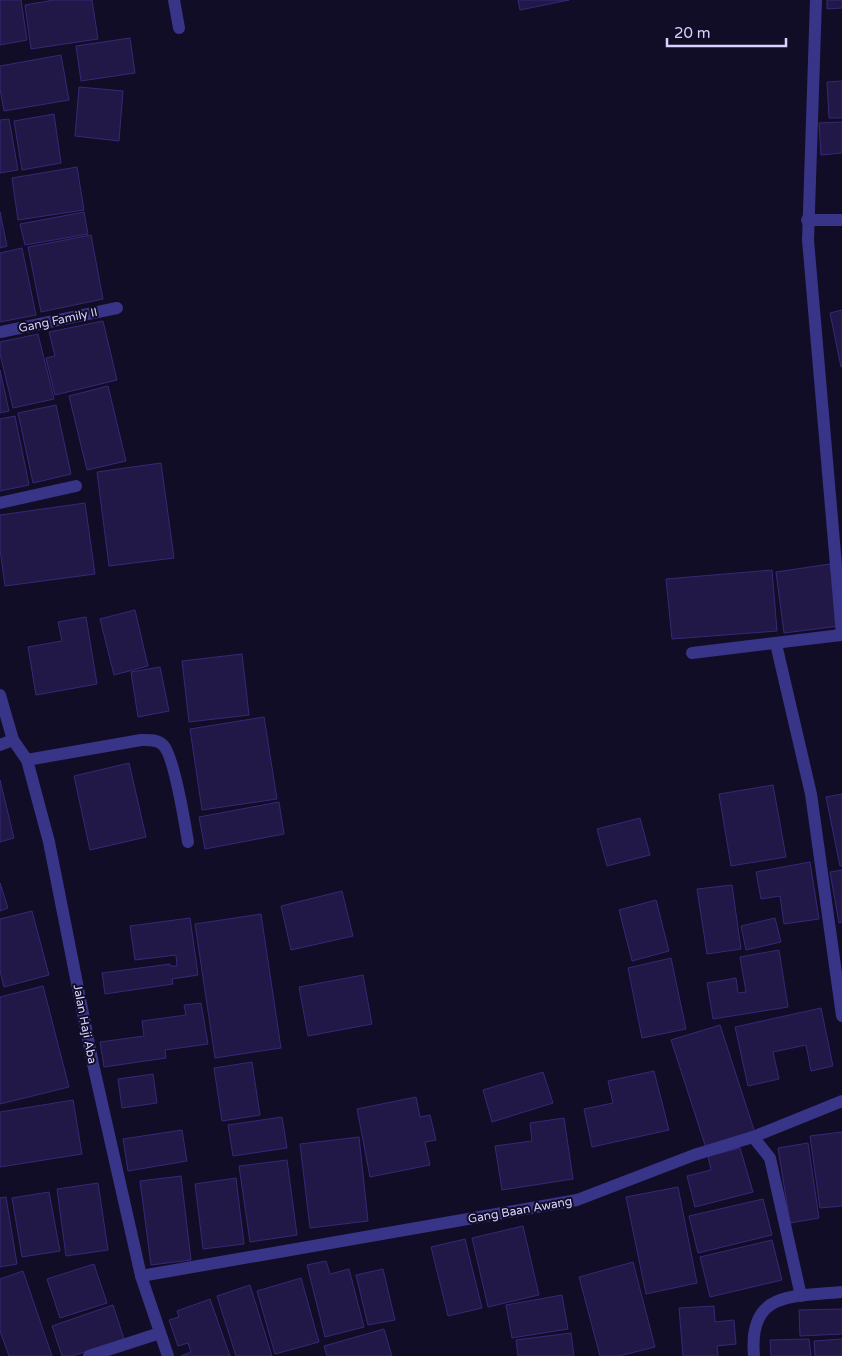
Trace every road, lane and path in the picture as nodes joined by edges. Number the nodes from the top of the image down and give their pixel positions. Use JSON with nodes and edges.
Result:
{"nodes":[{"id":1,"x":174,"y":0,"type":"edge"},
{"id":2,"x":816,"y":0,"type":"edge"},
{"id":3,"x":179,"y":28,"type":"dead end"},
{"id":4,"x":807,"y":220,"type":"junction"},
{"id":5,"x":842,"y":220,"type":"edge"},
{"id":6,"x":117,"y":308,"type":"dead end"},
{"id":7,"x":0,"y":332,"type":"edge"},
{"id":8,"x":76,"y":486,"type":"dead end"},
{"id":9,"x":0,"y":503,"type":"edge"},
{"id":10,"x":842,"y":635,"type":"edge"},
{"id":11,"x":776,"y":644,"type":"junction"},
{"id":12,"x":692,"y":653,"type":"dead end"},
{"id":13,"x":0,"y":696,"type":"edge"},
{"id":14,"x":13,"y":740,"type":"junction"},
{"id":15,"x":0,"y":745,"type":"edge"},
{"id":16,"x":27,"y":760,"type":"junction"},
{"id":17,"x":188,"y":842,"type":"dead end"},
{"id":18,"x":842,"y":1016,"type":"edge"},
{"id":19,"x":842,"y":1101,"type":"edge"},
{"id":20,"x":753,"y":1136,"type":"junction"},
{"id":21,"x":141,"y":1276,"type":"junction"},
{"id":22,"x":842,"y":1292,"type":"edge"},
{"id":23,"x":801,"y":1296,"type":"junction"},
{"id":24,"x":160,"y":1333,"type":"junction"},
{"id":25,"x":89,"y":1356,"type":"edge"},
{"id":26,"x":168,"y":1356,"type":"edge"},
{"id":27,"x":754,"y":1356,"type":"edge"}],
"edges":[{"from":1,"to":3,"type":"street"},
{"from":2,"to":4,"type":"street"},
{"from":4,"to":5,"type":"street"},
{"from":4,"to":10,"type":"street"},
{"from":6,"to":7,"type":"street","name":"Gang Family II"},
{"from":8,"to":9,"type":"street"},
{"from":10,"to":11,"type":"street"},
{"from":11,"to":12,"type":"street"},
{"from":11,"to":18,"type":"street"},
{"from":13,"to":14,"type":"street","name":"Jalan Haji Aba"},
{"from":14,"to":15,"type":"street"},
{"from":14,"to":16,"type":"street","name":"Jalan Haji Aba"},
{"from":16,"to":17,"type":"street"},
{"from":16,"to":21,"type":"street","name":"Jalan Haji Aba"},
{"from":19,"to":20,"type":"street","name":"Gang Baan Awang"},
{"from":20,"to":21,"type":"street","name":"Gang Baan Awang"},
{"from":20,"to":23,"type":"street"},
{"from":21,"to":24,"type":"street","name":"Jalan Haji Aba"},
{"from":22,"to":23,"type":"street"},
{"from":23,"to":27,"type":"street"},
{"from":24,"to":25,"type":"street"},
{"from":24,"to":26,"type":"street","name":"Jalan Haji Aba"}]}
